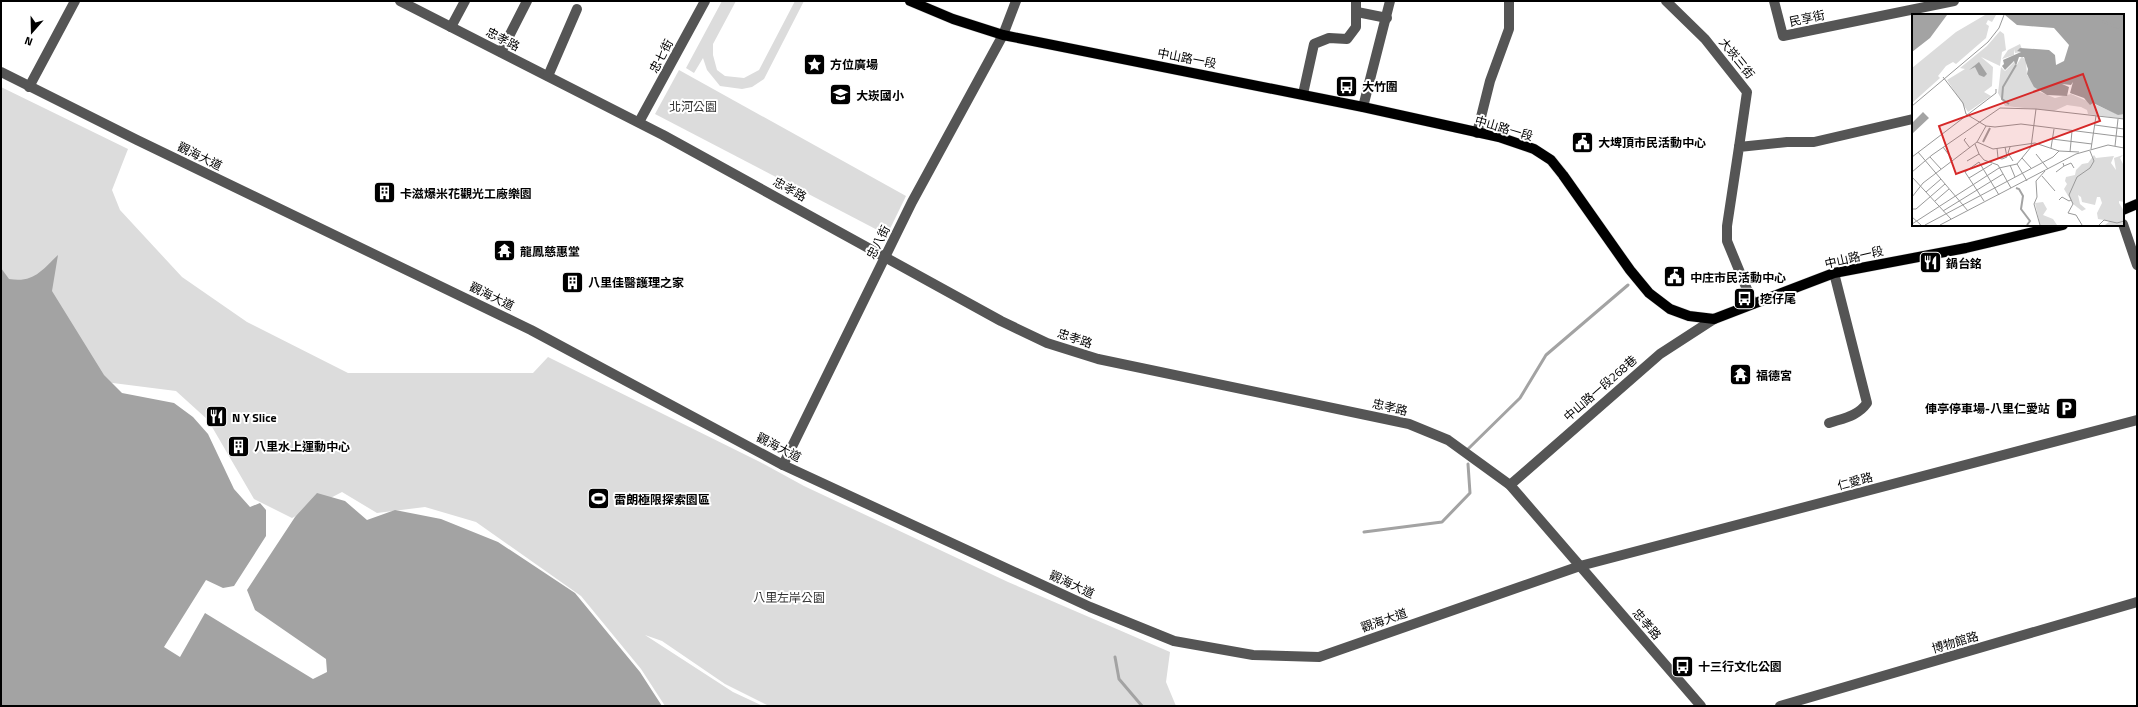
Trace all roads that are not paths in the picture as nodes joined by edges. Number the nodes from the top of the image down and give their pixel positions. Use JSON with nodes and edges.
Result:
{"nodes":[{"id":1,"x":75,"y":1,"type":"edge"},
{"id":2,"x":464,"y":1,"type":"edge"},
{"id":3,"x":527,"y":1,"type":"edge"},
{"id":4,"x":705,"y":1,"type":"edge"},
{"id":5,"x":910,"y":1,"type":"edge"},
{"id":6,"x":1016,"y":1,"type":"edge"},
{"id":7,"x":1356,"y":1,"type":"edge"},
{"id":8,"x":1390,"y":1,"type":"edge"},
{"id":9,"x":1509,"y":1,"type":"edge"},
{"id":10,"x":1666,"y":1,"type":"edge"},
{"id":11,"x":1774,"y":1,"type":"edge"},
{"id":12,"x":1954,"y":1,"type":"edge"},
{"id":13,"x":406,"y":2,"type":"edge"},
{"id":14,"x":577,"y":9,"type":"dead end"},
{"id":15,"x":1357,"y":12,"type":"junction"},
{"id":16,"x":1387,"y":18,"type":"junction"},
{"id":17,"x":452,"y":27,"type":"junction"},
{"id":18,"x":1003,"y":35,"type":"junction"},
{"id":19,"x":501,"y":52,"type":"junction"},
{"id":20,"x":1,"y":72,"type":"edge"},
{"id":21,"x":548,"y":76,"type":"junction"},
{"id":22,"x":29,"y":87,"type":"junction"},
{"id":23,"x":1303,"y":94,"type":"junction"},
{"id":24,"x":1364,"y":107,"type":"junction"},
{"id":25,"x":1912,"y":119,"type":"edge"},
{"id":26,"x":639,"y":122,"type":"junction"},
{"id":27,"x":1477,"y":133,"type":"junction"},
{"id":28,"x":1739,"y":147,"type":"junction"},
{"id":29,"x":2137,"y":204,"type":"edge"},
{"id":30,"x":2124,"y":210,"type":"edge"},
{"id":31,"x":2059,"y":226,"type":"edge"},
{"id":32,"x":2124,"y":226,"type":"edge"},
{"id":33,"x":885,"y":256,"type":"junction"},
{"id":34,"x":2137,"y":265,"type":"edge"},
{"id":35,"x":1834,"y":273,"type":"junction"},
{"id":36,"x":1753,"y":304,"type":"junction"},
{"id":37,"x":1714,"y":319,"type":"junction"},
{"id":38,"x":2137,"y":420,"type":"edge"},
{"id":39,"x":1829,"y":422,"type":"dead end"},
{"id":40,"x":784,"y":465,"type":"junction"},
{"id":41,"x":1510,"y":485,"type":"junction"},
{"id":42,"x":1580,"y":566,"type":"junction"},
{"id":43,"x":2137,"y":602,"type":"edge"},
{"id":44,"x":1701,"y":706,"type":"edge"},
{"id":45,"x":1780,"y":706,"type":"edge"}],
"edges":[{"from":1,"to":22,"type":"street"},
{"from":2,"to":17,"type":"street"},
{"from":3,"to":19,"type":"street"},
{"from":4,"to":26,"type":"street","name":"忠七街"},
{"from":5,"to":18,"type":"main road","name":"中山路一段"},
{"from":6,"to":18,"type":"street","name":"忠八街"},
{"from":7,"to":15,"type":"street"},
{"from":8,"to":16,"type":"street"},
{"from":9,"to":27,"type":"street"},
{"from":10,"to":28,"type":"street","name":"大崁三街"},
{"from":11,"to":12,"type":"street","name":"民享街"},
{"from":13,"to":17,"type":"street","name":"忠孝路"},
{"from":14,"to":21,"type":"street"},
{"from":15,"to":16,"type":"street"},
{"from":15,"to":23,"type":"street"},
{"from":16,"to":24,"type":"street"},
{"from":17,"to":19,"type":"street","name":"忠孝路"},
{"from":18,"to":23,"type":"main road","name":"中山路一段"},
{"from":18,"to":33,"type":"street","name":"忠八街"},
{"from":19,"to":21,"type":"street","name":"忠孝路"},
{"from":20,"to":22,"type":"street","name":"觀海大道"},
{"from":21,"to":26,"type":"street","name":"忠孝路"},
{"from":22,"to":40,"type":"street","name":"觀海大道"},
{"from":23,"to":24,"type":"main road","name":"中山路一段"},
{"from":24,"to":27,"type":"main road","name":"中山路一段"},
{"from":25,"to":28,"type":"street"},
{"from":26,"to":33,"type":"street","name":"忠孝路"},
{"from":27,"to":37,"type":"main road","name":"中山路一段"},
{"from":28,"to":36,"type":"street","name":"大崁三街"},
{"from":29,"to":30,"type":"main road"},
{"from":31,"to":35,"type":"main road","name":"中山路一段"},
{"from":32,"to":34,"type":"street"},
{"from":33,"to":40,"type":"street","name":"忠八街"},
{"from":33,"to":41,"type":"street","name":"忠孝路"},
{"from":35,"to":36,"type":"main road","name":"中山路一段"},
{"from":35,"to":39,"type":"street"},
{"from":36,"to":37,"type":"main road","name":"中山路一段"},
{"from":37,"to":41,"type":"street","name":"中山路一段268巷"},
{"from":38,"to":42,"type":"street","name":"仁愛路"},
{"from":40,"to":42,"type":"street","name":"觀海大道"},
{"from":41,"to":42,"type":"street","name":"忠孝路"},
{"from":42,"to":44,"type":"street","name":"忠孝路"},
{"from":43,"to":45,"type":"street","name":"博物館路"}]}
